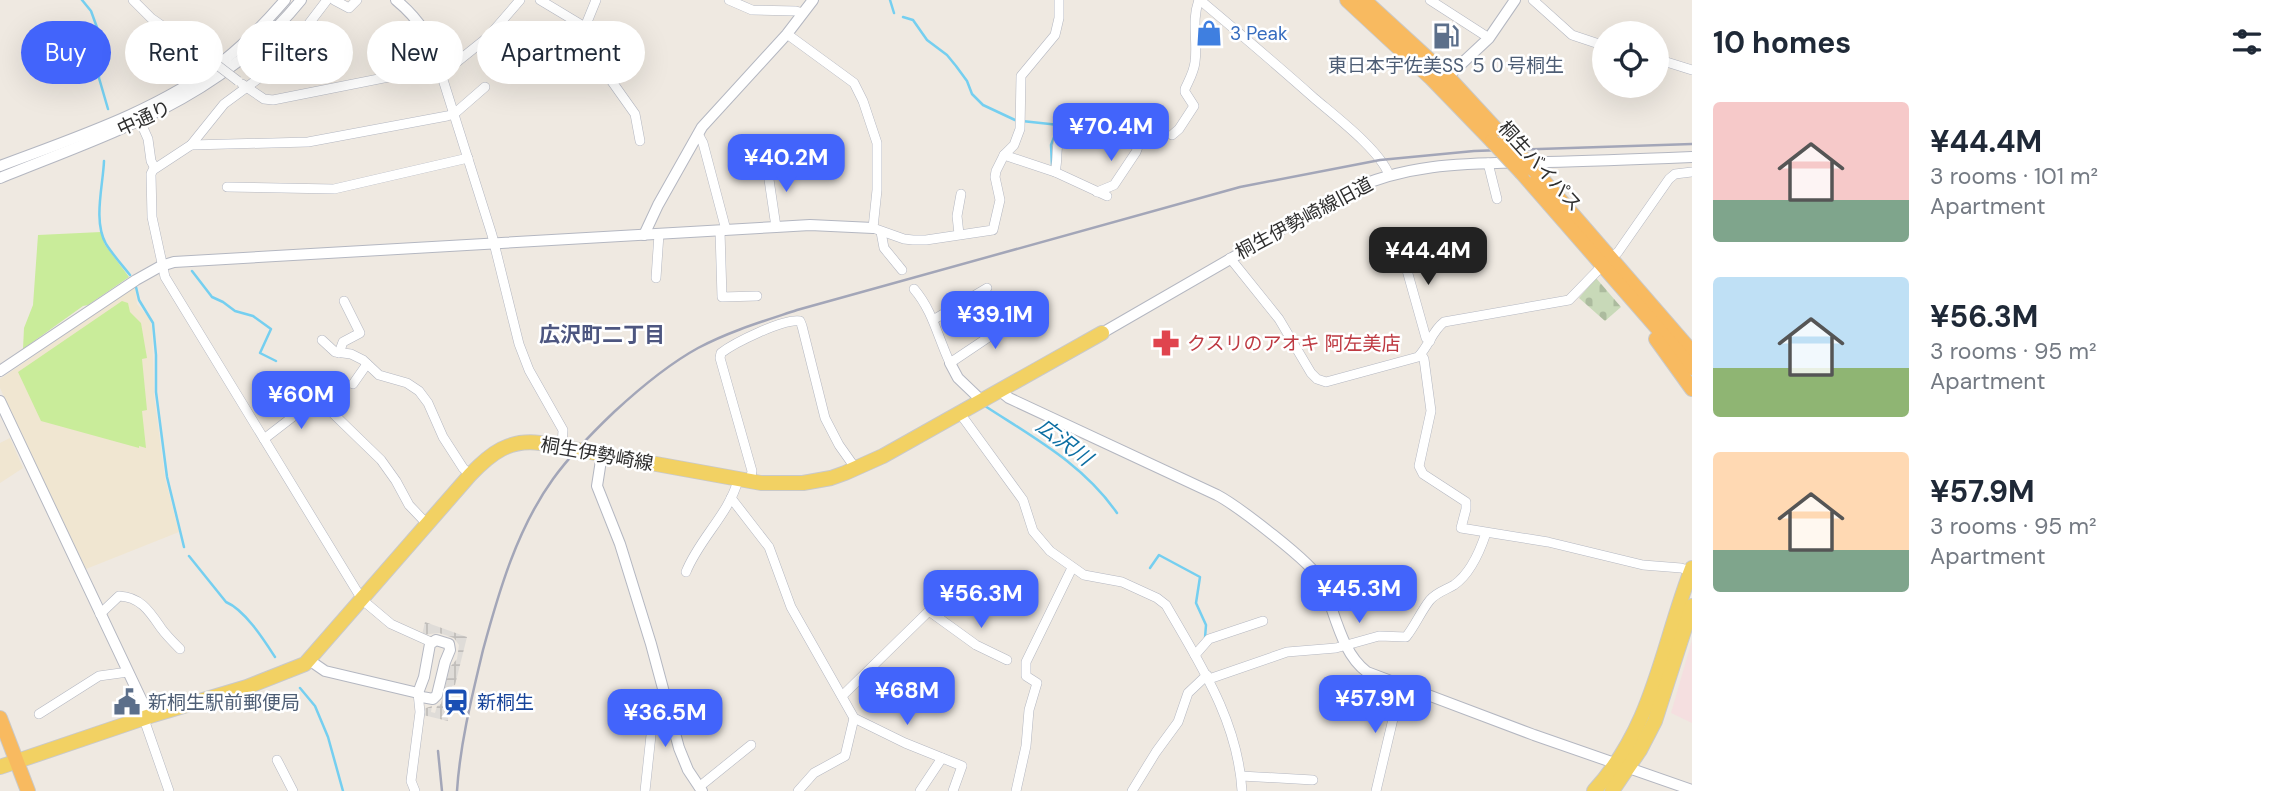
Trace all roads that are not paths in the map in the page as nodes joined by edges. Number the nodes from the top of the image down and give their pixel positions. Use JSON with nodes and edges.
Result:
{"nodes":[{"id":1,"x":133,"y":0,"type":"edge"},
{"id":2,"x":285,"y":0,"type":"edge"},
{"id":3,"x":301,"y":0,"type":"edge"},
{"id":4,"x":327,"y":0,"type":"edge"},
{"id":5,"x":334,"y":0,"type":"edge"},
{"id":6,"x":357,"y":0,"type":"edge"},
{"id":7,"x":396,"y":0,"type":"edge"},
{"id":8,"x":520,"y":0,"type":"edge"},
{"id":9,"x":541,"y":0,"type":"edge"},
{"id":10,"x":596,"y":0,"type":"edge"},
{"id":11,"x":729,"y":0,"type":"edge"},
{"id":12,"x":813,"y":0,"type":"edge"},
{"id":13,"x":1059,"y":0,"type":"edge"},
{"id":14,"x":1200,"y":0,"type":"edge"},
{"id":15,"x":1347,"y":0,"type":"edge"},
{"id":16,"x":1364,"y":0,"type":"edge"},
{"id":17,"x":1430,"y":0,"type":"edge"},
{"id":18,"x":1516,"y":0,"type":"edge"},
{"id":19,"x":1533,"y":0,"type":"edge"},
{"id":20,"x":803,"y":13,"type":"junction"},
{"id":21,"x":309,"y":21,"type":"edge"},
{"id":22,"x":417,"y":21,"type":"edge"},
{"id":23,"x":575,"y":21,"type":"edge"},
{"id":24,"x":587,"y":21,"type":"edge"},
{"id":25,"x":787,"y":34,"type":"junction"},
{"id":26,"x":1489,"y":38,"type":"junction"},
{"id":27,"x":1592,"y":42,"type":"edge"},
{"id":28,"x":463,"y":55,"type":"edge"},
{"id":29,"x":1669,"y":62,"type":"edge"},
{"id":30,"x":1692,"y":69,"type":"edge"},
{"id":31,"x":237,"y":80,"type":"edge"},
{"id":32,"x":1443,"y":81,"type":"junction"},
{"id":33,"x":242,"y":84,"type":"joint"},
{"id":34,"x":367,"y":84,"type":"edge"},
{"id":35,"x":444,"y":84,"type":"edge"},
{"id":36,"x":614,"y":84,"type":"edge"},
{"id":37,"x":485,"y":87,"type":"dead end"},
{"id":38,"x":454,"y":114,"type":"junction"},
{"id":39,"x":140,"y":121,"type":"junction"},
{"id":40,"x":1080,"y":132,"type":"dead end"},
{"id":41,"x":698,"y":134,"type":"junction"},
{"id":42,"x":1172,"y":135,"type":"dead end"},
{"id":43,"x":640,"y":141,"type":"dead end"},
{"id":44,"x":1139,"y":144,"type":"dead end"},
{"id":45,"x":191,"y":145,"type":"junction"},
{"id":46,"x":1004,"y":155,"type":"junction"},
{"id":47,"x":1692,"y":157,"type":"edge"},
{"id":48,"x":468,"y":158,"type":"junction"},
{"id":49,"x":1488,"y":163,"type":"junction"},
{"id":50,"x":0,"y":166,"type":"edge"},
{"id":51,"x":793,"y":167,"type":"dead end"},
{"id":52,"x":155,"y":168,"type":"junction"},
{"id":53,"x":1055,"y":172,"type":"junction"},
{"id":54,"x":1692,"y":172,"type":"edge"},
{"id":55,"x":1389,"y":175,"type":"junction"},
{"id":56,"x":0,"y":178,"type":"edge"},
{"id":57,"x":227,"y":187,"type":"dead end"},
{"id":58,"x":961,"y":194,"type":"dead end"},
{"id":59,"x":1497,"y":199,"type":"dead end"},
{"id":60,"x":776,"y":227,"type":"junction"},
{"id":61,"x":877,"y":230,"type":"junction"},
{"id":62,"x":723,"y":231,"type":"junction"},
{"id":63,"x":659,"y":234,"type":"junction"},
{"id":64,"x":959,"y":234,"type":"junction"},
{"id":65,"x":644,"y":235,"type":"junction"},
{"id":66,"x":494,"y":243,"type":"junction"},
{"id":67,"x":1401,"y":249,"type":"dead end"},
{"id":68,"x":1230,"y":258,"type":"junction"},
{"id":69,"x":1607,"y":261,"type":"junction"},
{"id":70,"x":161,"y":265,"type":"junction"},
{"id":71,"x":902,"y":270,"type":"dead end"},
{"id":72,"x":656,"y":278,"type":"dead end"},
{"id":73,"x":987,"y":288,"type":"dead end"},
{"id":74,"x":914,"y":289,"type":"dead end"},
{"id":75,"x":757,"y":296,"type":"dead end"},
{"id":76,"x":344,"y":301,"type":"dead end"},
{"id":77,"x":1026,"y":312,"type":"dead end"},
{"id":78,"x":933,"y":320,"type":"junction"},
{"id":79,"x":1102,"y":332,"type":"joint"},
{"id":80,"x":1692,"y":337,"type":"edge"},
{"id":81,"x":323,"y":340,"type":"dead end"},
{"id":82,"x":1430,"y":341,"type":"junction"},
{"id":83,"x":1692,"y":352,"type":"edge"},
{"id":84,"x":338,"y":353,"type":"junction"},
{"id":85,"x":1421,"y":354,"type":"junction"},
{"id":86,"x":367,"y":363,"type":"junction"},
{"id":87,"x":950,"y":363,"type":"junction"},
{"id":88,"x":1692,"y":369,"type":"edge"},
{"id":89,"x":0,"y":371,"type":"edge"},
{"id":90,"x":353,"y":384,"type":"dead end"},
{"id":91,"x":1692,"y":389,"type":"edge"},
{"id":92,"x":999,"y":390,"type":"junction"},
{"id":93,"x":981,"y":400,"type":"junction"},
{"id":94,"x":0,"y":401,"type":"edge"},
{"id":95,"x":959,"y":412,"type":"junction"},
{"id":96,"x":264,"y":439,"type":"junction"},
{"id":97,"x":562,"y":446,"type":"junction"},
{"id":98,"x":602,"y":454,"type":"junction"},
{"id":99,"x":856,"y":469,"type":"junction"},
{"id":100,"x":470,"y":475,"type":"junction"},
{"id":101,"x":744,"y":481,"type":"junction"},
{"id":102,"x":732,"y":499,"type":"junction"},
{"id":103,"x":428,"y":525,"type":"junction"},
{"id":104,"x":1486,"y":533,"type":"junction"},
{"id":105,"x":1072,"y":568,"type":"junction"},
{"id":106,"x":1691,"y":570,"type":"edge"},
{"id":107,"x":686,"y":572,"type":"dead end"},
{"id":108,"x":363,"y":600,"type":"junction"},
{"id":109,"x":1692,"y":606,"type":"edge"},
{"id":110,"x":100,"y":614,"type":"junction"},
{"id":111,"x":1263,"y":621,"type":"dead end"},
{"id":112,"x":431,"y":642,"type":"junction"},
{"id":113,"x":1347,"y":645,"type":"junction"},
{"id":114,"x":180,"y":649,"type":"dead end"},
{"id":115,"x":1195,"y":655,"type":"junction"},
{"id":116,"x":309,"y":660,"type":"junction"},
{"id":117,"x":1007,"y":660,"type":"dead end"},
{"id":118,"x":128,"y":672,"type":"junction"},
{"id":119,"x":1208,"y":677,"type":"junction"},
{"id":120,"x":1401,"y":685,"type":"junction"},
{"id":121,"x":418,"y":693,"type":"junction"},
{"id":122,"x":842,"y":696,"type":"junction"},
{"id":123,"x":666,"y":698,"type":"junction"},
{"id":124,"x":39,"y":714,"type":"dead end"},
{"id":125,"x":0,"y":718,"type":"edge"},
{"id":126,"x":146,"y":718,"type":"junction"},
{"id":127,"x":854,"y":718,"type":"junction"},
{"id":128,"x":751,"y":745,"type":"dead end"},
{"id":129,"x":942,"y":758,"type":"junction"},
{"id":130,"x":277,"y":760,"type":"dead end"},
{"id":131,"x":17,"y":761,"type":"junction"},
{"id":132,"x":1622,"y":765,"type":"junction"},
{"id":133,"x":0,"y":767,"type":"edge"},
{"id":134,"x":1241,"y":776,"type":"junction"},
{"id":135,"x":1313,"y":780,"type":"dead end"},
{"id":136,"x":701,"y":789,"type":"edge"},
{"id":137,"x":1692,"y":790,"type":"edge"},
{"id":138,"x":28,"y":791,"type":"edge"},
{"id":139,"x":169,"y":791,"type":"edge"},
{"id":140,"x":293,"y":791,"type":"edge"},
{"id":141,"x":415,"y":791,"type":"edge"},
{"id":142,"x":645,"y":791,"type":"edge"},
{"id":143,"x":798,"y":791,"type":"edge"},
{"id":144,"x":920,"y":791,"type":"edge"},
{"id":145,"x":953,"y":791,"type":"edge"},
{"id":146,"x":1016,"y":791,"type":"edge"},
{"id":147,"x":1132,"y":791,"type":"edge"},
{"id":148,"x":1242,"y":791,"type":"edge"},
{"id":149,"x":1376,"y":791,"type":"edge"},
{"id":150,"x":1594,"y":791,"type":"edge"},
{"id":151,"x":1612,"y":791,"type":"edge"}],
"edges":[{"from":1,"to":31,"type":"street","bridge":true},
{"from":2,"to":50,"type":"street","name":"中通り"},
{"from":3,"to":39,"type":"street","name":"中通り"},
{"from":4,"to":21,"type":"street"},
{"from":5,"to":6,"type":"street"},
{"from":7,"to":22,"type":"street"},
{"from":8,"to":28,"type":"street"},
{"from":9,"to":23,"type":"street"},
{"from":10,"to":24,"type":"street"},
{"from":11,"to":20,"type":"street"},
{"from":12,"to":20,"type":"street"},
{"from":13,"to":46,"type":"street"},
{"from":14,"to":42,"type":"street"},
{"from":14,"to":55,"type":"street"},
{"from":15,"to":32,"type":"highway","name":"桐生バイパス"},
{"from":16,"to":32,"type":"highway","name":"桐生バイパス"},
{"from":17,"to":26,"type":"street"},
{"from":18,"to":26,"type":"street"},
{"from":19,"to":27,"type":"street"},
{"from":20,"to":25,"type":"street"},
{"from":25,"to":41,"type":"street"},
{"from":25,"to":61,"type":"street"},
{"from":26,"to":32,"type":"street"},
{"from":29,"to":30,"type":"street"},
{"from":32,"to":69,"type":"highway","name":"桐生バイパス","bridge":true},
{"from":33,"to":34,"type":"street"},
{"from":33,"to":45,"type":"street"},
{"from":35,"to":38,"type":"street"},
{"from":36,"to":43,"type":"street"},
{"from":37,"to":38,"type":"street"},
{"from":38,"to":45,"type":"street"},
{"from":38,"to":48,"type":"street"},
{"from":39,"to":52,"type":"street"},
{"from":39,"to":56,"type":"street","name":"中通り"},
{"from":40,"to":53,"type":"street"},
{"from":41,"to":62,"type":"street"},
{"from":41,"to":65,"type":"street"},
{"from":44,"to":53,"type":"street"},
{"from":45,"to":52,"type":"street"},
{"from":46,"to":53,"type":"street"},
{"from":46,"to":64,"type":"street"},
{"from":47,"to":49,"type":"street","name":"桐生伊勢崎線旧道"},
{"from":48,"to":57,"type":"street"},
{"from":48,"to":66,"type":"street"},
{"from":49,"to":55,"type":"street","name":"桐生伊勢崎線旧道"},
{"from":49,"to":59,"type":"street"},
{"from":51,"to":60,"type":"street"},
{"from":52,"to":70,"type":"street"},
{"from":54,"to":69,"type":"street"},
{"from":55,"to":68,"type":"street","name":"桐生伊勢崎線旧道"},
{"from":58,"to":64,"type":"street"},
{"from":60,"to":61,"type":"street"},
{"from":60,"to":62,"type":"street"},
{"from":61,"to":64,"type":"street"},
{"from":61,"to":71,"type":"street"},
{"from":62,"to":63,"type":"street"},
{"from":62,"to":75,"type":"street"},
{"from":63,"to":65,"type":"street"},
{"from":63,"to":72,"type":"street"},
{"from":65,"to":66,"type":"street"},
{"from":66,"to":70,"type":"street"},
{"from":66,"to":97,"type":"street"},
{"from":67,"to":82,"type":"street"},
{"from":68,"to":79,"type":"street","name":"桐生伊勢崎線旧道"},
{"from":68,"to":85,"type":"street"},
{"from":69,"to":80,"type":"highway"},
{"from":69,"to":82,"type":"street"},
{"from":69,"to":83,"type":"highway","name":"桐生バイパス"},
{"from":69,"to":88,"type":"highway","name":"桐生バイパス"},
{"from":69,"to":91,"type":"highway"},
{"from":70,"to":89,"type":"street"},
{"from":70,"to":96,"type":"street"},
{"from":73,"to":78,"type":"street"},
{"from":74,"to":78,"type":"street"},
{"from":76,"to":84,"type":"street"},
{"from":77,"to":87,"type":"street"},
{"from":78,"to":87,"type":"street"},
{"from":79,"to":92,"type":"main road","name":"桐生伊勢崎線"},
{"from":81,"to":84,"type":"street"},
{"from":82,"to":85,"type":"street"},
{"from":84,"to":86,"type":"street"},
{"from":85,"to":104,"type":"street"},
{"from":86,"to":90,"type":"street"},
{"from":86,"to":100,"type":"street"},
{"from":87,"to":93,"type":"street"},
{"from":92,"to":93,"type":"main road","name":"桐生伊勢崎線"},
{"from":92,"to":113,"type":"street"},
{"from":93,"to":95,"type":"main road","name":"桐生伊勢崎線"},
{"from":94,"to":110,"type":"street"},
{"from":95,"to":99,"type":"main road","name":"桐生伊勢崎線"},
{"from":95,"to":105,"type":"street"},
{"from":96,"to":103,"type":"street"},
{"from":96,"to":108,"type":"street"},
{"from":97,"to":98,"type":"main road","name":"桐生伊勢崎線"},
{"from":97,"to":100,"type":"main road","name":"桐生伊勢崎線"},
{"from":98,"to":101,"type":"main road","name":"桐生伊勢崎線"},
{"from":98,"to":123,"type":"street"},
{"from":99,"to":101,"type":"main road","name":"桐生伊勢崎線"},
{"from":99,"to":101,"type":"street"},
{"from":100,"to":103,"type":"main road","name":"桐生伊勢崎線"},
{"from":101,"to":102,"type":"street"},
{"from":102,"to":107,"type":"street"},
{"from":102,"to":122,"type":"street"},
{"from":103,"to":108,"type":"main road","name":"桐生伊勢崎線"},
{"from":104,"to":106,"type":"street"},
{"from":104,"to":113,"type":"street"},
{"from":105,"to":115,"type":"street"},
{"from":105,"to":146,"type":"street"},
{"from":106,"to":132,"type":"main road"},
{"from":108,"to":112,"type":"street"},
{"from":108,"to":116,"type":"main road","name":"桐生伊勢崎線"},
{"from":109,"to":132,"type":"main road"},
{"from":110,"to":114,"type":"street"},
{"from":110,"to":118,"type":"street"},
{"from":111,"to":115,"type":"street"},
{"from":112,"to":121,"type":"street"},
{"from":112,"to":121,"type":"street"},
{"from":113,"to":119,"type":"street"},
{"from":113,"to":120,"type":"street"},
{"from":115,"to":119,"type":"street"},
{"from":116,"to":121,"type":"street"},
{"from":116,"to":126,"type":"main road","name":"桐生伊勢崎線"},
{"from":117,"to":122,"type":"street"},
{"from":118,"to":124,"type":"street"},
{"from":118,"to":126,"type":"street"},
{"from":119,"to":134,"type":"street"},
{"from":119,"to":147,"type":"street"},
{"from":120,"to":132,"type":"street"},
{"from":120,"to":149,"type":"street"},
{"from":121,"to":141,"type":"street"},
{"from":122,"to":127,"type":"street"},
{"from":123,"to":136,"type":"street"},
{"from":123,"to":142,"type":"street"},
{"from":125,"to":131,"type":"highway"},
{"from":126,"to":131,"type":"main road","name":"桐生伊勢崎線"},
{"from":126,"to":139,"type":"street"},
{"from":127,"to":129,"type":"street"},
{"from":127,"to":143,"type":"street"},
{"from":128,"to":136,"type":"street"},
{"from":129,"to":144,"type":"street"},
{"from":129,"to":145,"type":"street"},
{"from":130,"to":140,"type":"street"},
{"from":131,"to":133,"type":"main road","name":"桐生伊勢崎線"},
{"from":131,"to":138,"type":"highway"},
{"from":132,"to":137,"type":"street"},
{"from":132,"to":150,"type":"main road"},
{"from":132,"to":151,"type":"main road"},
{"from":134,"to":135,"type":"street"},
{"from":134,"to":148,"type":"street"}]}
